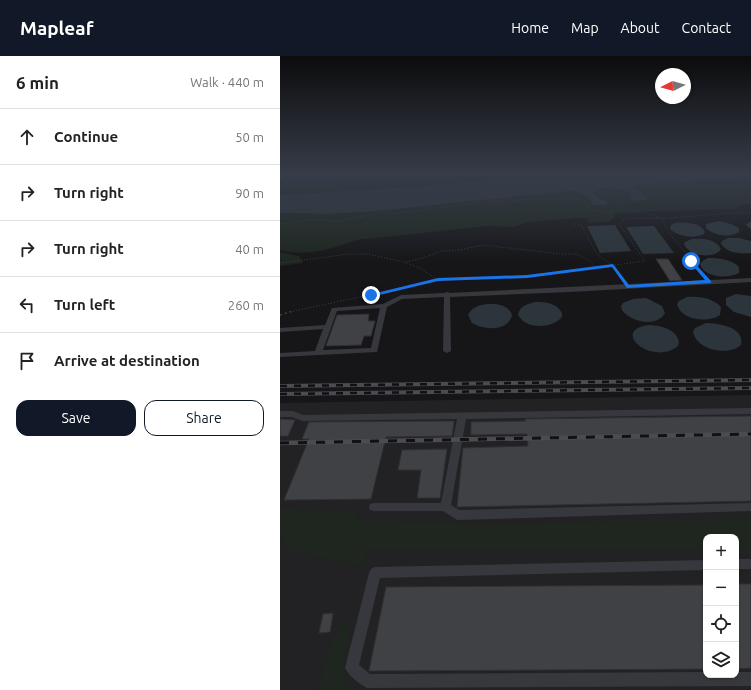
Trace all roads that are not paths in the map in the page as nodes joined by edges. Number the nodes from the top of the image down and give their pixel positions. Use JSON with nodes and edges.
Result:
{"nodes":[{"id":1,"x":751,"y":223,"type":"edge"},
{"id":2,"x":751,"y":227,"type":"edge"},
{"id":3,"x":751,"y":280,"type":"edge"},
{"id":4,"x":447,"y":294,"type":"junction"},
{"id":5,"x":384,"y":306,"type":"junction"},
{"id":6,"x":327,"y":327,"type":"junction"},
{"id":7,"x":280,"y":330,"type":"edge"},
{"id":8,"x":447,"y":351,"type":"dead end"},
{"id":9,"x":318,"y":353,"type":"junction"},
{"id":10,"x":280,"y":355,"type":"edge"},
{"id":11,"x":751,"y":411,"type":"edge"},
{"id":12,"x":280,"y":414,"type":"edge"},
{"id":13,"x":462,"y":416,"type":"junction"},
{"id":14,"x":374,"y":507,"type":"dead end"},
{"id":15,"x":445,"y":507,"type":"junction"},
{"id":16,"x":751,"y":507,"type":"edge"},
{"id":17,"x":739,"y":564,"type":"edge"},
{"id":18,"x":751,"y":564,"type":"edge"},
{"id":19,"x":703,"y":565,"type":"edge"},
{"id":20,"x":751,"y":679,"type":"edge"}],
"edges":[{"from":1,"to":2,"type":"lane"},
{"from":3,"to":4,"type":"lane"},
{"from":4,"to":5,"type":"lane"},
{"from":4,"to":8,"type":"lane"},
{"from":5,"to":6,"type":"lane"},
{"from":5,"to":9,"type":"lane"},
{"from":6,"to":7,"type":"lane"},
{"from":6,"to":9,"type":"lane"},
{"from":9,"to":10,"type":"lane"},
{"from":11,"to":13,"type":"lane"},
{"from":12,"to":13,"type":"lane"},
{"from":13,"to":15,"type":"lane"},
{"from":14,"to":15,"type":"lane"},
{"from":15,"to":16,"type":"lane"},
{"from":17,"to":18,"type":"lane"},
{"from":19,"to":20,"type":"lane"}]}
